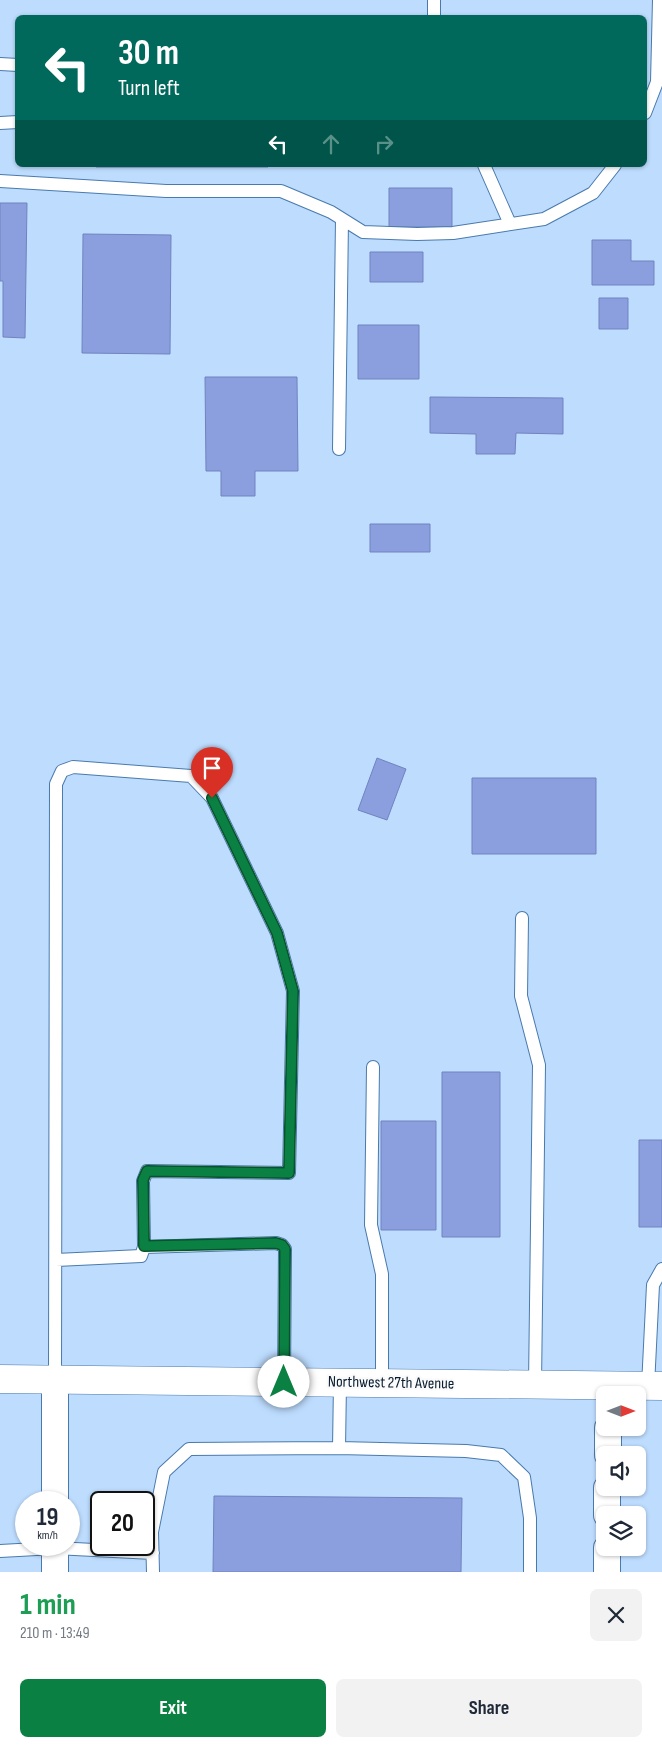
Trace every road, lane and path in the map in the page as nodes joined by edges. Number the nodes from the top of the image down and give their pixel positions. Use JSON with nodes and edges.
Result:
{"nodes":[{"id":1,"x":434,"y":0,"type":"edge"},
{"id":2,"x":659,"y":0,"type":"edge"},
{"id":3,"x":434,"y":15,"type":"edge"},
{"id":4,"x":0,"y":64,"type":"edge"},
{"id":5,"x":15,"y":65,"type":"edge"},
{"id":6,"x":647,"y":108,"type":"edge"},
{"id":7,"x":15,"y":122,"type":"edge"},
{"id":8,"x":0,"y":123,"type":"edge"},
{"id":9,"x":485,"y":167,"type":"edge"},
{"id":10,"x":613,"y":167,"type":"edge"},
{"id":11,"x":0,"y":181,"type":"edge"},
{"id":12,"x":342,"y":219,"type":"junction"},
{"id":13,"x":510,"y":224,"type":"junction"},
{"id":14,"x":339,"y":449,"type":"dead end"},
{"id":15,"x":522,"y":918,"type":"dead end"},
{"id":16,"x":373,"y":1067,"type":"dead end"},
{"id":17,"x":144,"y":1246,"type":"junction"},
{"id":18,"x":56,"y":1260,"type":"junction"},
{"id":19,"x":662,"y":1269,"type":"edge"},
{"id":20,"x":0,"y":1379,"type":"edge"},
{"id":21,"x":55,"y":1379,"type":"junction"},
{"id":22,"x":284,"y":1382,"type":"junction"},
{"id":23,"x":340,"y":1382,"type":"junction"},
{"id":24,"x":382,"y":1383,"type":"junction"},
{"id":25,"x":535,"y":1385,"type":"junction"},
{"id":26,"x":655,"y":1386,"type":"edge"},
{"id":27,"x":596,"y":1389,"type":"edge"},
{"id":28,"x":339,"y":1448,"type":"junction"},
{"id":29,"x":55,"y":1491,"type":"edge"},
{"id":30,"x":155,"y":1517,"type":"edge"},
{"id":31,"x":0,"y":1551,"type":"edge"},
{"id":32,"x":15,"y":1552,"type":"edge"},
{"id":33,"x":152,"y":1556,"type":"edge"},
{"id":34,"x":607,"y":1556,"type":"edge"},
{"id":35,"x":152,"y":1572,"type":"edge"},
{"id":36,"x":530,"y":1572,"type":"edge"},
{"id":37,"x":607,"y":1572,"type":"edge"}],
"edges":[{"from":1,"to":3,"type":"lane"},
{"from":2,"to":6,"type":"lane"},
{"from":4,"to":5,"type":"lane"},
{"from":7,"to":8,"type":"lane"},
{"from":9,"to":13,"type":"lane"},
{"from":10,"to":13,"type":"lane"},
{"from":11,"to":12,"type":"lane"},
{"from":12,"to":13,"type":"lane"},
{"from":12,"to":14,"type":"lane"},
{"from":15,"to":25,"type":"lane"},
{"from":16,"to":24,"type":"lane"},
{"from":17,"to":18,"type":"lane"},
{"from":17,"to":18,"type":"lane"},
{"from":17,"to":22,"type":"lane"},
{"from":18,"to":21,"type":"lane"},
{"from":19,"to":26,"type":"lane"},
{"from":20,"to":21,"type":"main road","name":"Northwest 27th Avenue"},
{"from":21,"to":22,"type":"main road","name":"Northwest 27th Avenue"},
{"from":21,"to":29,"type":"street"},
{"from":22,"to":23,"type":"main road","name":"Northwest 27th Avenue"},
{"from":23,"to":24,"type":"main road","name":"Northwest 27th Avenue"},
{"from":23,"to":28,"type":"lane"},
{"from":24,"to":25,"type":"main road","name":"Northwest 27th Avenue"},
{"from":25,"to":27,"type":"main road","name":"Northwest 27th Avenue"},
{"from":28,"to":30,"type":"lane"},
{"from":28,"to":36,"type":"lane"},
{"from":31,"to":32,"type":"lane"},
{"from":33,"to":35,"type":"lane"},
{"from":34,"to":37,"type":"street"}]}
